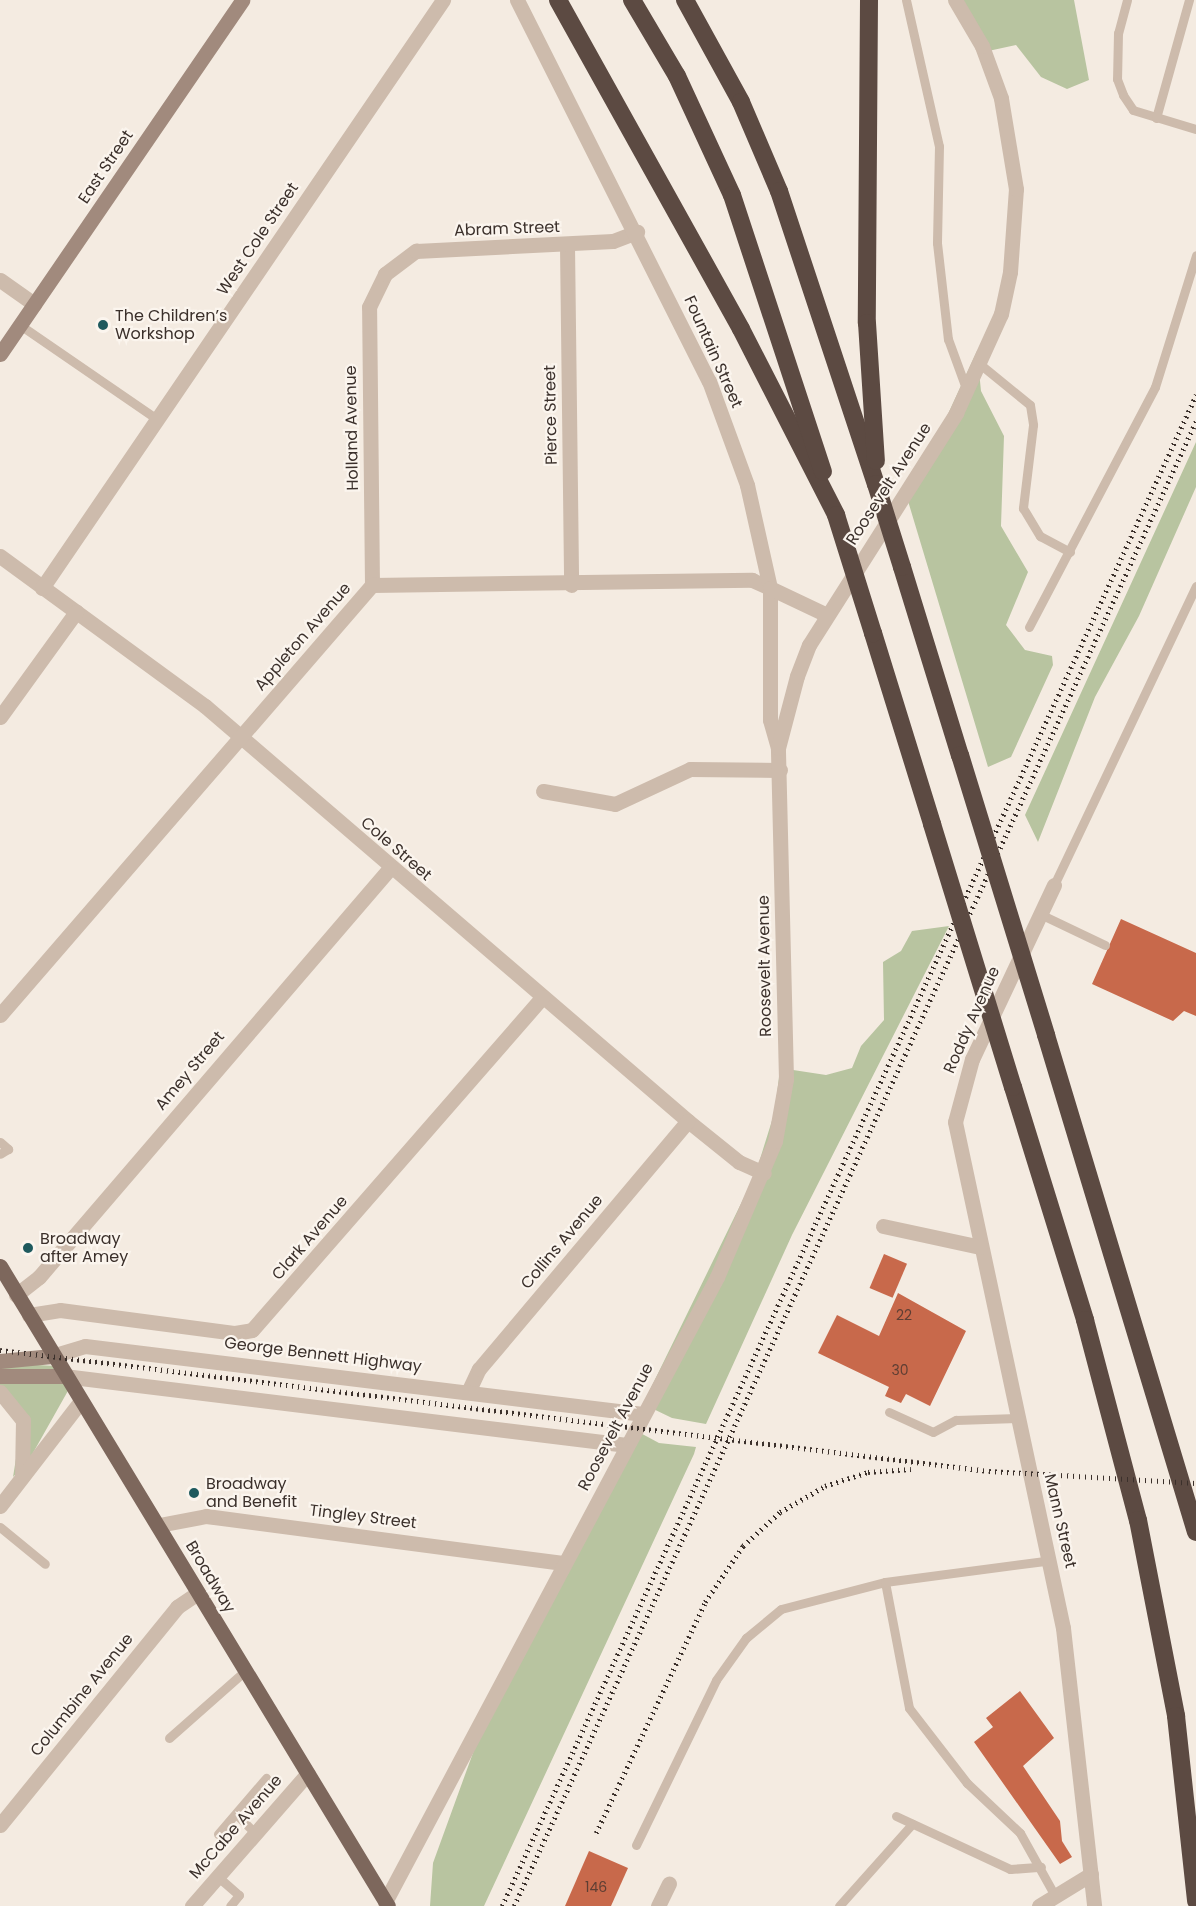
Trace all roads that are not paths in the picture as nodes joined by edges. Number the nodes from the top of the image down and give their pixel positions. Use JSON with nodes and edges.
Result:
{"nodes":[{"id":1,"x":242,"y":0,"type":"edge"},
{"id":2,"x":443,"y":0,"type":"edge"},
{"id":3,"x":517,"y":0,"type":"edge"},
{"id":4,"x":558,"y":0,"type":"edge"},
{"id":5,"x":632,"y":0,"type":"edge"},
{"id":6,"x":685,"y":0,"type":"edge"},
{"id":7,"x":869,"y":0,"type":"edge"},
{"id":8,"x":906,"y":0,"type":"edge"},
{"id":9,"x":955,"y":0,"type":"edge"},
{"id":10,"x":1127,"y":0,"type":"edge"},
{"id":11,"x":1189,"y":0,"type":"edge"},
{"id":12,"x":1156,"y":118,"type":"junction"},
{"id":13,"x":1196,"y":129,"type":"edge"},
{"id":14,"x":637,"y":232,"type":"junction"},
{"id":15,"x":567,"y":245,"type":"junction"},
{"id":16,"x":1196,"y":255,"type":"edge"},
{"id":17,"x":385,"y":274,"type":"joint"},
{"id":18,"x":0,"y":280,"type":"edge"},
{"id":19,"x":34,"y":304,"type":"junction"},
{"id":20,"x":20,"y":325,"type":"junction"},
{"id":21,"x":0,"y":354,"type":"edge"},
{"id":22,"x":981,"y":365,"type":"junction"},
{"id":23,"x":967,"y":392,"type":"junction"},
{"id":24,"x":157,"y":419,"type":"junction"},
{"id":25,"x":876,"y":484,"type":"junction"},
{"id":26,"x":836,"y":515,"type":"junction"},
{"id":27,"x":1070,"y":552,"type":"junction"},
{"id":28,"x":0,"y":556,"type":"edge"},
{"id":29,"x":372,"y":585,"type":"junction"},
{"id":30,"x":571,"y":585,"type":"junction"},
{"id":31,"x":1196,"y":586,"type":"edge"},
{"id":32,"x":42,"y":588,"type":"junction"},
{"id":33,"x":770,"y":588,"type":"junction"},
{"id":34,"x":76,"y":612,"type":"junction"},
{"id":35,"x":827,"y":615,"type":"junction"},
{"id":36,"x":1029,"y":627,"type":"dead end"},
{"id":37,"x":0,"y":717,"type":"edge"},
{"id":38,"x":239,"y":737,"type":"junction"},
{"id":39,"x":778,"y":748,"type":"junction"},
{"id":40,"x":780,"y":770,"type":"junction"},
{"id":41,"x":543,"y":791,"type":"dead end"},
{"id":42,"x":390,"y":868,"type":"junction"},
{"id":43,"x":1054,"y":885,"type":"joint"},
{"id":44,"x":1040,"y":914,"type":"junction"},
{"id":45,"x":1105,"y":945,"type":"dead end"},
{"id":46,"x":542,"y":997,"type":"junction"},
{"id":47,"x":0,"y":1015,"type":"edge"},
{"id":48,"x":688,"y":1121,"type":"junction"},
{"id":49,"x":0,"y":1142,"type":"edge"},
{"id":50,"x":0,"y":1154,"type":"edge"},
{"id":51,"x":764,"y":1173,"type":"junction"},
{"id":52,"x":883,"y":1226,"type":"dead end"},
{"id":53,"x":980,"y":1246,"type":"junction"},
{"id":54,"x":0,"y":1266,"type":"edge"},
{"id":55,"x":16,"y":1294,"type":"junction"},
{"id":56,"x":29,"y":1315,"type":"junction"},
{"id":57,"x":52,"y":1356,"type":"junction"},
{"id":58,"x":0,"y":1361,"type":"edge"},
{"id":59,"x":0,"y":1376,"type":"edge"},
{"id":60,"x":64,"y":1376,"type":"junction"},
{"id":61,"x":469,"y":1390,"type":"junction"},
{"id":62,"x":0,"y":1392,"type":"edge"},
{"id":63,"x":81,"y":1401,"type":"junction"},
{"id":64,"x":889,"y":1412,"type":"dead end"},
{"id":65,"x":643,"y":1414,"type":"junction"},
{"id":66,"x":1017,"y":1418,"type":"junction"},
{"id":67,"x":627,"y":1445,"type":"junction"},
{"id":68,"x":22,"y":1478,"type":"junction"},
{"id":69,"x":0,"y":1506,"type":"edge"},
{"id":70,"x":159,"y":1525,"type":"junction"},
{"id":71,"x":0,"y":1527,"type":"edge"},
{"id":72,"x":1196,"y":1532,"type":"edge"},
{"id":73,"x":1051,"y":1560,"type":"junction"},
{"id":74,"x":563,"y":1563,"type":"junction"},
{"id":75,"x":45,"y":1564,"type":"dead end"},
{"id":76,"x":885,"y":1582,"type":"junction"},
{"id":77,"x":198,"y":1593,"type":"junction"},
{"id":78,"x":245,"y":1671,"type":"junction"},
{"id":79,"x":169,"y":1738,"type":"dead end"},
{"id":80,"x":308,"y":1773,"type":"junction"},
{"id":81,"x":266,"y":1778,"type":"dead end"},
{"id":82,"x":236,"y":1814,"type":"junction"},
{"id":83,"x":896,"y":1816,"type":"dead end"},
{"id":84,"x":0,"y":1824,"type":"edge"},
{"id":85,"x":912,"y":1824,"type":"junction"},
{"id":86,"x":254,"y":1832,"type":"junction"},
{"id":87,"x":218,"y":1834,"type":"dead end"},
{"id":88,"x":636,"y":1845,"type":"dead end"},
{"id":89,"x":1041,"y":1867,"type":"junction"},
{"id":90,"x":1091,"y":1874,"type":"junction"},
{"id":91,"x":217,"y":1876,"type":"junction"},
{"id":92,"x":669,"y":1883,"type":"dead end"},
{"id":93,"x":1055,"y":1896,"type":"junction"},
{"id":94,"x":1196,"y":1901,"type":"edge"},
{"id":95,"x":663,"y":1904,"type":"edge"},
{"id":96,"x":386,"y":1905,"type":"edge"},
{"id":97,"x":192,"y":1906,"type":"edge"},
{"id":98,"x":230,"y":1906,"type":"edge"},
{"id":99,"x":839,"y":1906,"type":"edge"},
{"id":100,"x":1039,"y":1906,"type":"edge"},
{"id":101,"x":1094,"y":1906,"type":"edge"}],
"edges":[{"from":1,"to":19,"type":"main road","name":"East Street"},
{"from":2,"to":24,"type":"street","name":"West Cole Street"},
{"from":3,"to":14,"type":"street","name":"Fountain Street"},
{"from":4,"to":26,"type":"highway"},
{"from":5,"to":26,"type":"highway"},
{"from":6,"to":25,"type":"highway"},
{"from":7,"to":25,"type":"highway"},
{"from":8,"to":23,"type":"lane"},
{"from":9,"to":22,"type":"street","name":"Roosevelt Avenue"},
{"from":10,"to":12,"type":"lane"},
{"from":11,"to":12,"type":"lane"},
{"from":12,"to":13,"type":"lane"},
{"from":14,"to":15,"type":"street","name":"Abram Street"},
{"from":14,"to":33,"type":"street","name":"Fountain Street"},
{"from":15,"to":17,"type":"street","name":"Abram Street"},
{"from":15,"to":30,"type":"street","name":"Pierce Street"},
{"from":16,"to":27,"type":"lane"},
{"from":17,"to":29,"type":"street","name":"Holland Avenue"},
{"from":18,"to":19,"type":"street"},
{"from":19,"to":20,"type":"main road","name":"East Street"},
{"from":20,"to":21,"type":"main road","name":"East Street"},
{"from":20,"to":24,"type":"lane"},
{"from":22,"to":23,"type":"street","name":"Roosevelt Avenue"},
{"from":22,"to":27,"type":"lane"},
{"from":23,"to":35,"type":"street","name":"Roosevelt Avenue"},
{"from":24,"to":32,"type":"street","name":"West Cole Street"},
{"from":25,"to":72,"type":"highway","bridge":true},
{"from":26,"to":94,"type":"highway","bridge":true},
{"from":27,"to":36,"type":"lane"},
{"from":28,"to":32,"type":"street","name":"Cole Street"},
{"from":29,"to":30,"type":"street","name":"Appleton Avenue"},
{"from":29,"to":38,"type":"street","name":"Appleton Avenue"},
{"from":30,"to":33,"type":"street","name":"Appleton Avenue"},
{"from":31,"to":43,"type":"lane"},
{"from":32,"to":34,"type":"street","name":"Cole Street"},
{"from":33,"to":35,"type":"street","name":"Appleton Avenue"},
{"from":33,"to":39,"type":"street","name":"Fountain Street"},
{"from":34,"to":37,"type":"street"},
{"from":34,"to":38,"type":"street","name":"Cole Street"},
{"from":35,"to":39,"type":"street","name":"Roosevelt Avenue"},
{"from":38,"to":42,"type":"street","name":"Cole Street"},
{"from":38,"to":47,"type":"street","name":"Appleton Avenue"},
{"from":39,"to":40,"type":"street","name":"Roosevelt Avenue"},
{"from":40,"to":41,"type":"street"},
{"from":40,"to":51,"type":"street","name":"Roosevelt Avenue"},
{"from":42,"to":46,"type":"street","name":"Cole Street"},
{"from":42,"to":55,"type":"street","name":"Amey Street"},
{"from":43,"to":44,"type":"street","name":"Roddy Avenue"},
{"from":44,"to":45,"type":"lane"},
{"from":44,"to":53,"type":"street","name":"Roddy Avenue"},
{"from":46,"to":48,"type":"street","name":"Cole Street"},
{"from":46,"to":56,"type":"street","name":"Clark Avenue"},
{"from":48,"to":51,"type":"street","name":"Cole Street"},
{"from":48,"to":61,"type":"street","name":"Collins Avenue"},
{"from":49,"to":50,"type":"lane"},
{"from":51,"to":65,"type":"street","name":"Roosevelt Avenue"},
{"from":52,"to":53,"type":"street"},
{"from":53,"to":66,"type":"street","name":"Mann Street"},
{"from":54,"to":55,"type":"main road","name":"Broadway"},
{"from":55,"to":56,"type":"main road","name":"Broadway"},
{"from":56,"to":57,"type":"main road","name":"Broadway"},
{"from":57,"to":58,"type":"main road","name":"George Bennett Highway"},
{"from":57,"to":60,"type":"main road","name":"Broadway"},
{"from":57,"to":61,"type":"street","name":"George Bennett Highway"},
{"from":59,"to":60,"type":"main road"},
{"from":60,"to":63,"type":"main road","name":"Broadway"},
{"from":60,"to":67,"type":"street"},
{"from":61,"to":65,"type":"street","name":"George Bennett Highway"},
{"from":62,"to":68,"type":"street"},
{"from":63,"to":68,"type":"street"},
{"from":63,"to":70,"type":"main road","name":"Broadway"},
{"from":64,"to":66,"type":"lane"},
{"from":65,"to":67,"type":"street","name":"Roosevelt Avenue"},
{"from":66,"to":73,"type":"street","name":"Mann Street"},
{"from":67,"to":74,"type":"street","name":"Roosevelt Avenue"},
{"from":68,"to":69,"type":"street"},
{"from":70,"to":74,"type":"street","name":"Tingley Street"},
{"from":70,"to":77,"type":"main road","name":"Broadway"},
{"from":71,"to":75,"type":"lane"},
{"from":73,"to":76,"type":"lane"},
{"from":73,"to":90,"type":"street","name":"Mann Street"},
{"from":74,"to":96,"type":"street","name":"Roosevelt Avenue"},
{"from":76,"to":88,"type":"lane"},
{"from":76,"to":89,"type":"lane"},
{"from":77,"to":78,"type":"main road","name":"Broadway"},
{"from":77,"to":84,"type":"street","name":"Columbine Avenue"},
{"from":78,"to":79,"type":"lane"},
{"from":78,"to":80,"type":"main road","name":"Broadway"},
{"from":80,"to":86,"type":"street","name":"McCabe Avenue"},
{"from":80,"to":96,"type":"main road","name":"Broadway"},
{"from":81,"to":82,"type":"lane"},
{"from":82,"to":86,"type":"lane"},
{"from":82,"to":87,"type":"lane"},
{"from":83,"to":85,"type":"lane"},
{"from":85,"to":89,"type":"lane"},
{"from":85,"to":99,"type":"lane"},
{"from":86,"to":91,"type":"street","name":"McCabe Avenue"},
{"from":89,"to":93,"type":"lane"},
{"from":90,"to":93,"type":"street"},
{"from":90,"to":101,"type":"street","name":"Mann Street"},
{"from":91,"to":97,"type":"street","name":"McCabe Avenue"},
{"from":91,"to":98,"type":"lane"},
{"from":92,"to":95,"type":"street"},
{"from":93,"to":100,"type":"street"}]}
